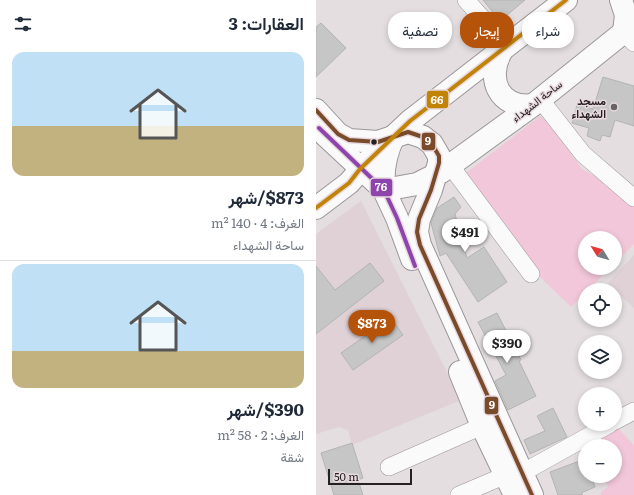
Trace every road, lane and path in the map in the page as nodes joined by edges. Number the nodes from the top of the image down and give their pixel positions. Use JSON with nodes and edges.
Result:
{"nodes":[{"id":1,"x":466,"y":0,"type":"edge"},
{"id":2,"x":566,"y":0,"type":"edge"},
{"id":3,"x":630,"y":15,"type":"edge"},
{"id":4,"x":504,"y":49,"type":"junction"},
{"id":5,"x":536,"y":102,"type":"junction"},
{"id":6,"x":316,"y":110,"type":"edge"},
{"id":7,"x":316,"y":126,"type":"edge"},
{"id":8,"x":394,"y":136,"type":"junction"},
{"id":9,"x":442,"y":171,"type":"junction"},
{"id":10,"x":367,"y":180,"type":"junction"},
{"id":11,"x":634,"y":198,"type":"edge"},
{"id":12,"x":316,"y":208,"type":"edge"},
{"id":13,"x":414,"y":248,"type":"junction"},
{"id":14,"x":531,"y":274,"type":"dead end"},
{"id":15,"x":634,"y":411,"type":"edge"},
{"id":16,"x":622,"y":417,"type":"edge"},
{"id":17,"x":482,"y":426,"type":"junction"},
{"id":18,"x":597,"y":431,"type":"edge"},
{"id":19,"x":389,"y":467,"type":"dead end"},
{"id":20,"x":514,"y":474,"type":"junction"},
{"id":21,"x":459,"y":495,"type":"edge"},
{"id":22,"x":515,"y":495,"type":"edge"},
{"id":23,"x":532,"y":495,"type":"edge"}],
"edges":[{"from":1,"to":4,"type":"street"},
{"from":2,"to":4,"type":"main road"},
{"from":3,"to":5,"type":"main road","name":"ساحة الشهداء"},
{"from":4,"to":5,"type":"main road"},
{"from":4,"to":8,"type":"main road"},
{"from":5,"to":9,"type":"main road","name":"ساحة الشهداء"},
{"from":5,"to":11,"type":"street"},
{"from":6,"to":8,"type":"main road"},
{"from":7,"to":10,"type":"main road"},
{"from":8,"to":9,"type":"main road"},
{"from":8,"to":10,"type":"main road"},
{"from":8,"to":10,"type":"main road"},
{"from":9,"to":10,"type":"main road","name":"ساحة الشهداء"},
{"from":9,"to":13,"type":"main road"},
{"from":9,"to":14,"type":"street"},
{"from":10,"to":12,"type":"main road"},
{"from":10,"to":13,"type":"main road"},
{"from":13,"to":17,"type":"main road"},
{"from":13,"to":20,"type":"main road"},
{"from":15,"to":16,"type":"street"},
{"from":17,"to":19,"type":"street"},
{"from":17,"to":20,"type":"main road"},
{"from":18,"to":20,"type":"street"},
{"from":20,"to":21,"type":"street"},
{"from":20,"to":22,"type":"main road"},
{"from":20,"to":23,"type":"main road"}]}
